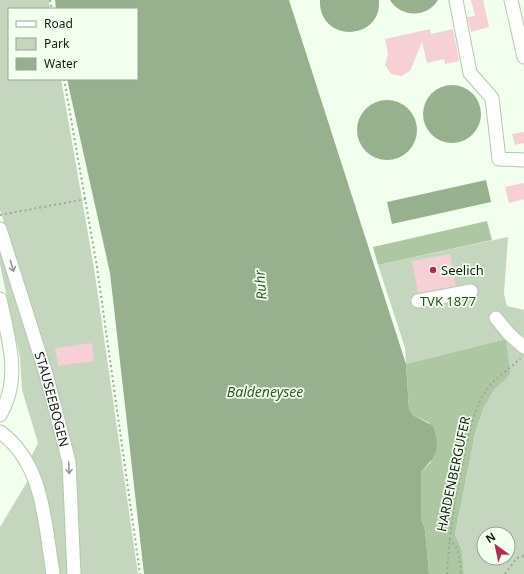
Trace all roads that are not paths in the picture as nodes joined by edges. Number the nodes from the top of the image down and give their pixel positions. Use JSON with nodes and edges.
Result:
{"nodes":[{"id":1,"x":456,"y":0,"type":"edge"},
{"id":2,"x":511,"y":0,"type":"edge"},
{"id":3,"x":524,"y":58,"type":"edge"},
{"id":4,"x":524,"y":160,"type":"edge"},
{"id":5,"x":0,"y":229,"type":"edge"},
{"id":6,"x":471,"y":291,"type":"dead end"},
{"id":7,"x":0,"y":299,"type":"edge"},
{"id":8,"x":418,"y":301,"type":"dead end"},
{"id":9,"x":496,"y":318,"type":"dead end"},
{"id":10,"x":523,"y":350,"type":"edge"},
{"id":11,"x":0,"y":415,"type":"edge"},
{"id":12,"x":0,"y":432,"type":"edge"},
{"id":13,"x":53,"y":574,"type":"edge"},
{"id":14,"x":74,"y":574,"type":"edge"}],
"edges":[{"from":1,"to":4,"type":"street"},
{"from":2,"to":3,"type":"street"},
{"from":5,"to":14,"type":"street","name":"STAUSEEBOGEN","one_way":true},
{"from":6,"to":8,"type":"street"},
{"from":7,"to":11,"type":"street"},
{"from":9,"to":10,"type":"street"},
{"from":12,"to":13,"type":"street"}]}
